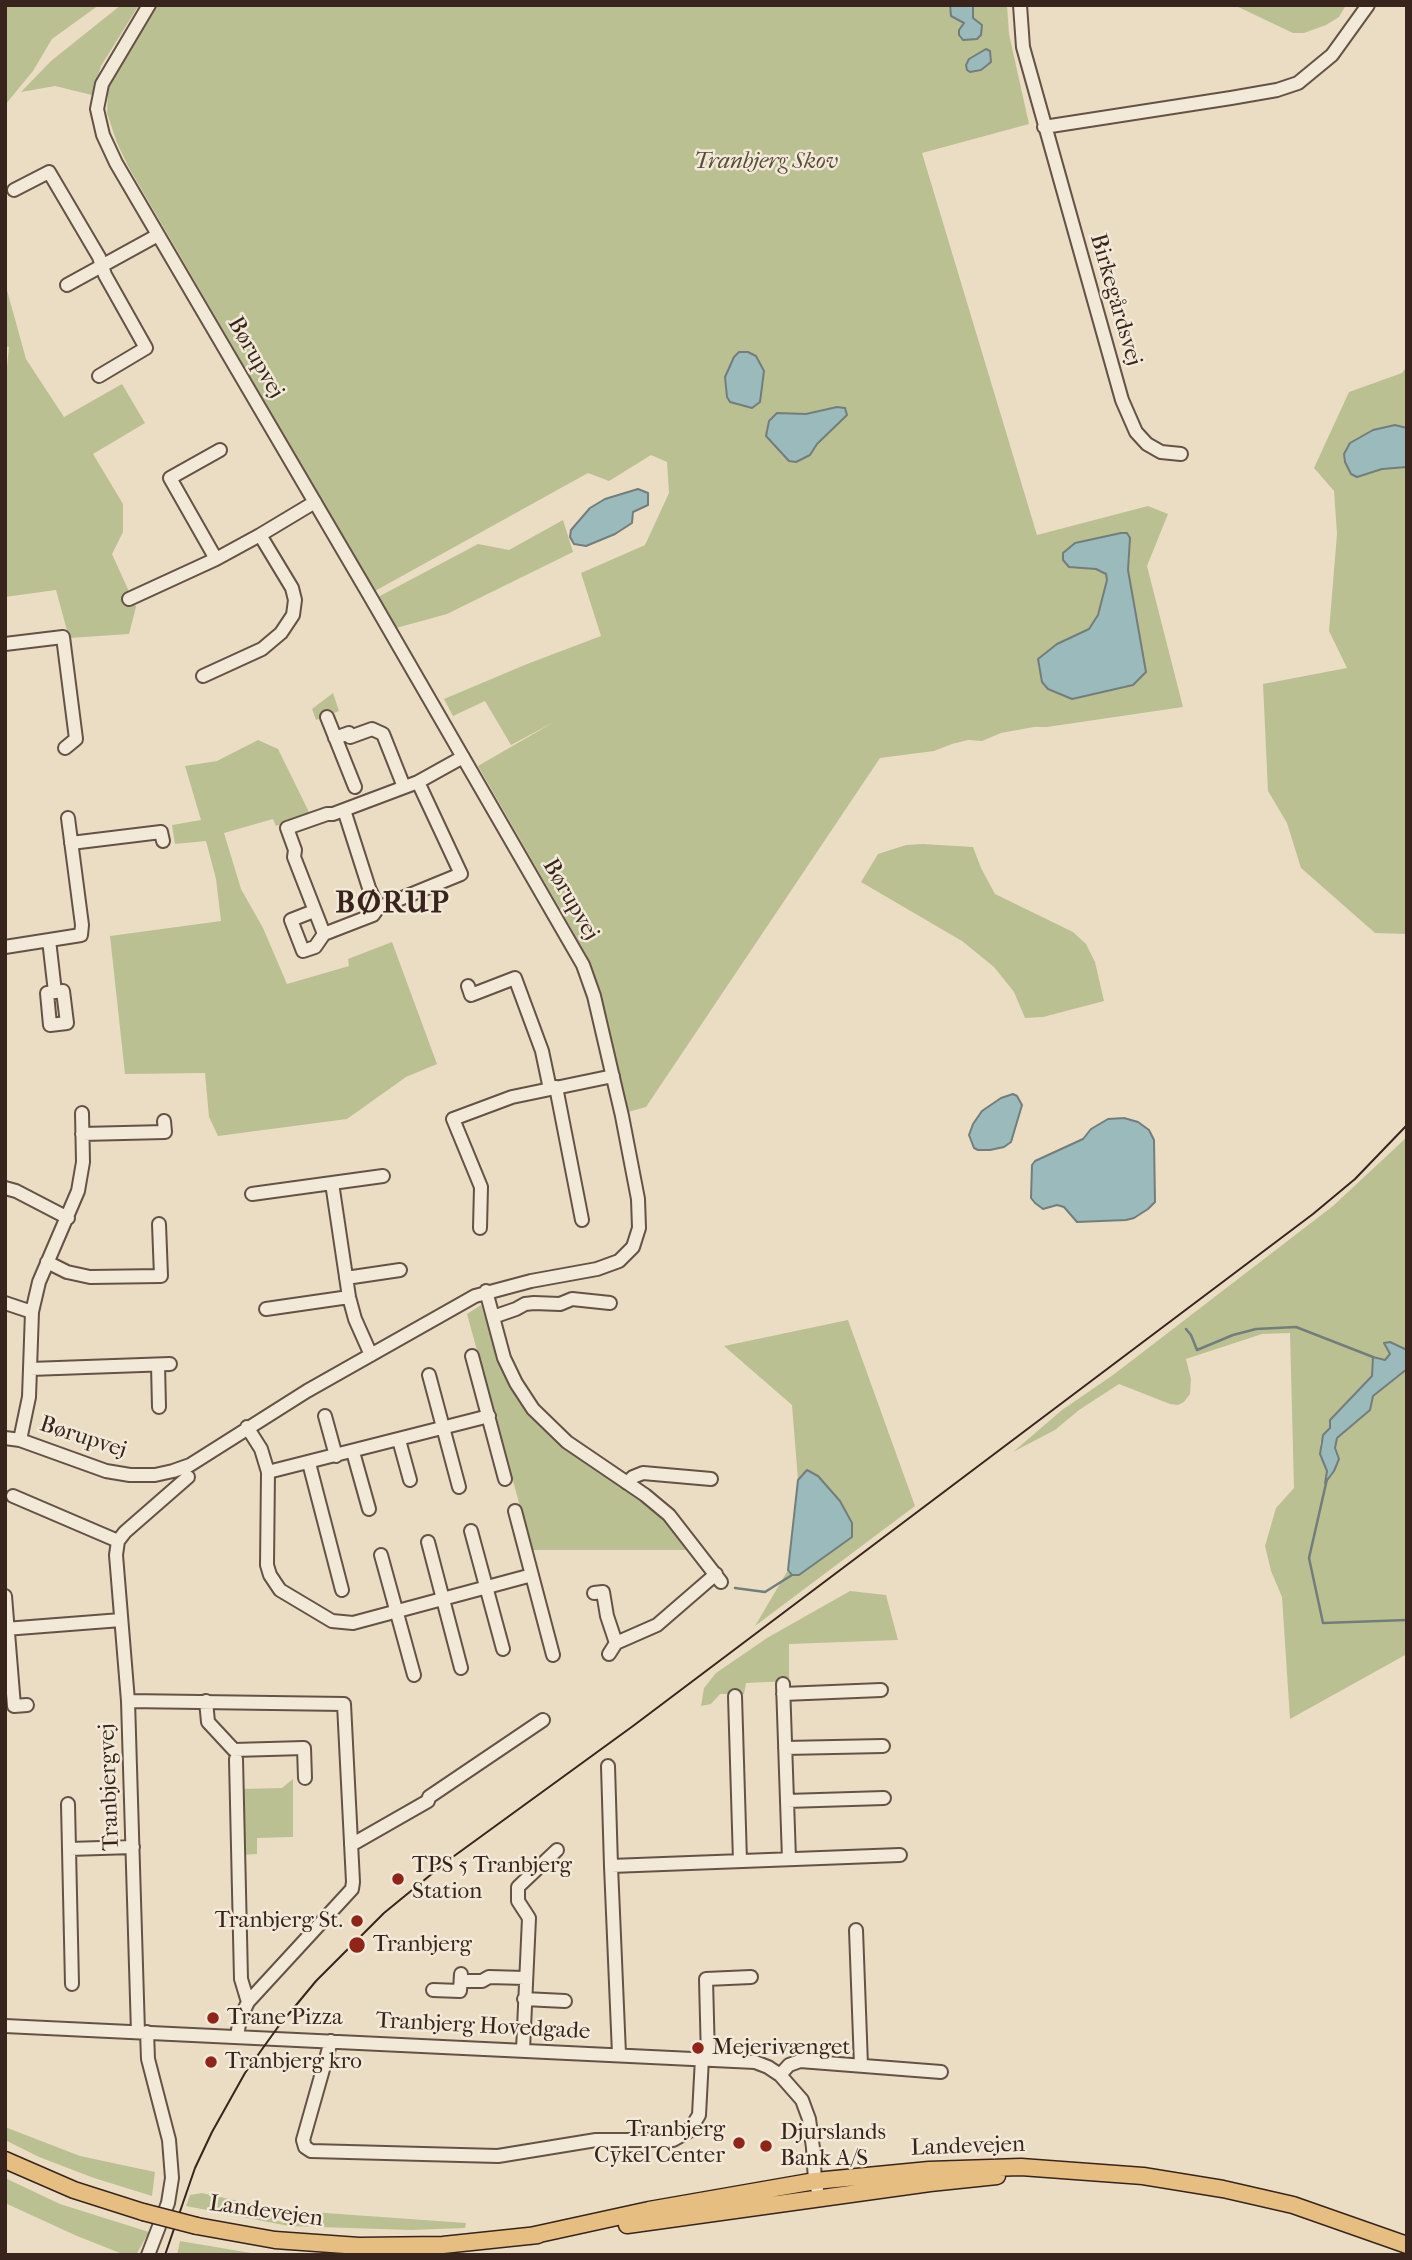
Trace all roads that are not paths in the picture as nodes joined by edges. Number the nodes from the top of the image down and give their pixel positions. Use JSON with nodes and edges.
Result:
{"nodes":[{"id":1,"x":149,"y":5,"type":"edge"},
{"id":2,"x":1020,"y":5,"type":"edge"},
{"id":3,"x":1368,"y":5,"type":"edge"},
{"id":4,"x":1044,"y":127,"type":"junction"},
{"id":5,"x":15,"y":190,"type":"dead end"},
{"id":6,"x":159,"y":235,"type":"junction"},
{"id":7,"x":102,"y":266,"type":"junction"},
{"id":8,"x":67,"y":285,"type":"dead end"},
{"id":9,"x":99,"y":376,"type":"dead end"},
{"id":10,"x":220,"y":450,"type":"dead end"},
{"id":11,"x":1181,"y":454,"type":"dead end"},
{"id":12,"x":315,"y":502,"type":"junction"},
{"id":13,"x":260,"y":535,"type":"junction"},
{"id":14,"x":216,"y":559,"type":"junction"},
{"id":15,"x":129,"y":599,"type":"dead end"},
{"id":16,"x":5,"y":644,"type":"edge"},
{"id":17,"x":203,"y":676,"type":"dead end"},
{"id":18,"x":327,"y":718,"type":"dead end"},
{"id":19,"x":335,"y":738,"type":"junction"},
{"id":20,"x":65,"y":748,"type":"dead end"},
{"id":21,"x":463,"y":758,"type":"junction"},
{"id":22,"x":418,"y":782,"type":"junction"},
{"id":23,"x":355,"y":787,"type":"dead end"},
{"id":24,"x":404,"y":787,"type":"junction"},
{"id":25,"x":344,"y":810,"type":"junction"},
{"id":26,"x":68,"y":818,"type":"dead end"},
{"id":27,"x":163,"y":841,"type":"dead end"},
{"id":28,"x":71,"y":843,"type":"junction"},
{"id":29,"x":378,"y":908,"type":"junction"},
{"id":30,"x":314,"y":911,"type":"junction"},
{"id":31,"x":324,"y":934,"type":"junction"},
{"id":32,"x":49,"y":940,"type":"junction"},
{"id":33,"x":5,"y":947,"type":"edge"},
{"id":34,"x":468,"y":986,"type":"dead end"},
{"id":35,"x":55,"y":992,"type":"dead end"},
{"id":36,"x":612,"y":1076,"type":"junction"},
{"id":37,"x":553,"y":1088,"type":"junction"},
{"id":38,"x":82,"y":1113,"type":"dead end"},
{"id":39,"x":164,"y":1121,"type":"dead end"},
{"id":40,"x":82,"y":1134,"type":"junction"},
{"id":41,"x":383,"y":1176,"type":"dead end"},
{"id":42,"x":332,"y":1183,"type":"junction"},
{"id":43,"x":5,"y":1188,"type":"edge"},
{"id":44,"x":251,"y":1194,"type":"dead end"},
{"id":45,"x":68,"y":1218,"type":"junction"},
{"id":46,"x":582,"y":1220,"type":"dead end"},
{"id":47,"x":159,"y":1224,"type":"dead end"},
{"id":48,"x":480,"y":1228,"type":"dead end"},
{"id":49,"x":47,"y":1262,"type":"junction"},
{"id":50,"x":400,"y":1270,"type":"dead end"},
{"id":51,"x":346,"y":1278,"type":"junction"},
{"id":52,"x":486,"y":1291,"type":"junction"},
{"id":53,"x":349,"y":1297,"type":"junction"},
{"id":54,"x":5,"y":1303,"type":"edge"},
{"id":55,"x":610,"y":1303,"type":"dead end"},
{"id":56,"x":266,"y":1309,"type":"dead end"},
{"id":57,"x":32,"y":1312,"type":"junction"},
{"id":58,"x":493,"y":1317,"type":"junction"},
{"id":59,"x":371,"y":1355,"type":"junction"},
{"id":60,"x":472,"y":1356,"type":"dead end"},
{"id":61,"x":30,"y":1369,"type":"junction"},
{"id":62,"x":429,"y":1375,"type":"dead end"},
{"id":63,"x":159,"y":1407,"type":"dead end"},
{"id":64,"x":325,"y":1416,"type":"dead end"},
{"id":65,"x":489,"y":1416,"type":"junction"},
{"id":66,"x":247,"y":1427,"type":"junction"},
{"id":67,"x":444,"y":1428,"type":"junction"},
{"id":68,"x":5,"y":1438,"type":"edge"},
{"id":69,"x":20,"y":1440,"type":"junction"},
{"id":70,"x":399,"y":1440,"type":"junction"},
{"id":71,"x":354,"y":1452,"type":"junction"},
{"id":72,"x":336,"y":1456,"type":"junction"},
{"id":73,"x":309,"y":1463,"type":"junction"},
{"id":74,"x":268,"y":1472,"type":"junction"},
{"id":75,"x":188,"y":1477,"type":"dead end"},
{"id":76,"x":505,"y":1479,"type":"dead end"},
{"id":77,"x":711,"y":1479,"type":"dead end"},
{"id":78,"x":410,"y":1480,"type":"dead end"},
{"id":79,"x":627,"y":1483,"type":"junction"},
{"id":80,"x":459,"y":1487,"type":"dead end"},
{"id":81,"x":13,"y":1496,"type":"dead end"},
{"id":82,"x":369,"y":1509,"type":"dead end"},
{"id":83,"x":514,"y":1511,"type":"dead end"},
{"id":84,"x":471,"y":1531,"type":"dead end"},
{"id":85,"x":118,"y":1541,"type":"junction"},
{"id":86,"x":428,"y":1542,"type":"dead end"},
{"id":87,"x":381,"y":1555,"type":"dead end"},
{"id":88,"x":532,"y":1575,"type":"junction"},
{"id":89,"x":486,"y":1588,"type":"junction"},
{"id":90,"x":342,"y":1590,"type":"dead end"},
{"id":91,"x":594,"y":1593,"type":"dead end"},
{"id":92,"x":5,"y":1596,"type":"edge"},
{"id":93,"x":442,"y":1600,"type":"junction"},
{"id":94,"x":396,"y":1612,"type":"junction"},
{"id":95,"x":121,"y":1620,"type":"junction"},
{"id":96,"x":6,"y":1629,"type":"edge"},
{"id":97,"x":503,"y":1649,"type":"dead end"},
{"id":98,"x":553,"y":1655,"type":"dead end"},
{"id":99,"x":461,"y":1668,"type":"dead end"},
{"id":100,"x":414,"y":1675,"type":"dead end"},
{"id":101,"x":881,"y":1690,"type":"dead end"},
{"id":102,"x":735,"y":1696,"type":"dead end"},
{"id":103,"x":128,"y":1701,"type":"junction"},
{"id":104,"x":206,"y":1701,"type":"junction"},
{"id":105,"x":27,"y":1705,"type":"dead end"},
{"id":106,"x":543,"y":1720,"type":"dead end"},
{"id":107,"x":883,"y":1745,"type":"dead end"},
{"id":108,"x":785,"y":1748,"type":"junction"},
{"id":109,"x":236,"y":1759,"type":"dead end"},
{"id":110,"x":608,"y":1766,"type":"dead end"},
{"id":111,"x":305,"y":1778,"type":"dead end"},
{"id":112,"x":884,"y":1798,"type":"dead end"},
{"id":113,"x":787,"y":1801,"type":"junction"},
{"id":114,"x":68,"y":1804,"type":"dead end"},
{"id":115,"x":351,"y":1846,"type":"junction"},
{"id":116,"x":133,"y":1847,"type":"junction"},
{"id":117,"x":69,"y":1849,"type":"junction"},
{"id":118,"x":557,"y":1850,"type":"dead end"},
{"id":119,"x":900,"y":1856,"type":"dead end"},
{"id":120,"x":789,"y":1859,"type":"junction"},
{"id":121,"x":740,"y":1861,"type":"junction"},
{"id":122,"x":611,"y":1867,"type":"junction"},
{"id":123,"x":856,"y":1930,"type":"dead end"},
{"id":124,"x":751,"y":1977,"type":"dead end"},
{"id":125,"x":525,"y":1978,"type":"junction"},
{"id":126,"x":72,"y":1984,"type":"dead end"},
{"id":127,"x":433,"y":1990,"type":"dead end"},
{"id":128,"x":524,"y":1999,"type":"junction"},
{"id":129,"x":565,"y":2001,"type":"dead end"},
{"id":130,"x":248,"y":2002,"type":"junction"},
{"id":131,"x":5,"y":2026,"type":"edge"},
{"id":132,"x":143,"y":2032,"type":"junction"},
{"id":133,"x":237,"y":2036,"type":"junction"},
{"id":134,"x":331,"y":2041,"type":"junction"},
{"id":135,"x":523,"y":2050,"type":"junction"},
{"id":136,"x":619,"y":2054,"type":"junction"},
{"id":137,"x":705,"y":2058,"type":"junction"},
{"id":138,"x":861,"y":2065,"type":"junction"},
{"id":139,"x":941,"y":2072,"type":"dead end"},
{"id":140,"x":780,"y":2075,"type":"junction"},
{"id":141,"x":5,"y":2160,"type":"edge"},
{"id":142,"x":1076,"y":2171,"type":"junction"},
{"id":143,"x":819,"y":2181,"type":"junction"},
{"id":144,"x":821,"y":2198,"type":"junction"},
{"id":145,"x":1355,"y":2226,"type":"junction"},
{"id":146,"x":530,"y":2236,"type":"junction"},
{"id":147,"x":1407,"y":2245,"type":"edge"},
{"id":148,"x":1407,"y":2253,"type":"edge"},
{"id":149,"x":148,"y":2255,"type":"edge"}],
"edges":[{"from":1,"to":6,"type":"street","name":"Børupvej"},
{"from":2,"to":4,"type":"street","name":"Birkegårdsvej"},
{"from":3,"to":4,"type":"street"},
{"from":4,"to":11,"type":"street","name":"Birkegårdsvej"},
{"from":5,"to":7,"type":"street"},
{"from":6,"to":7,"type":"street"},
{"from":6,"to":12,"type":"street","name":"Børupvej"},
{"from":7,"to":8,"type":"street"},
{"from":7,"to":9,"type":"street"},
{"from":10,"to":14,"type":"street"},
{"from":12,"to":13,"type":"street"},
{"from":12,"to":21,"type":"street","name":"Børupvej"},
{"from":13,"to":14,"type":"street"},
{"from":13,"to":17,"type":"street"},
{"from":14,"to":15,"type":"street"},
{"from":16,"to":20,"type":"street"},
{"from":18,"to":19,"type":"street"},
{"from":19,"to":23,"type":"street"},
{"from":19,"to":24,"type":"street"},
{"from":21,"to":22,"type":"street"},
{"from":21,"to":36,"type":"street","name":"Børupvej"},
{"from":22,"to":24,"type":"street"},
{"from":22,"to":29,"type":"street"},
{"from":24,"to":25,"type":"street"},
{"from":25,"to":29,"type":"street"},
{"from":25,"to":30,"type":"street"},
{"from":26,"to":28,"type":"street"},
{"from":27,"to":28,"type":"street"},
{"from":28,"to":32,"type":"street"},
{"from":29,"to":31,"type":"street"},
{"from":30,"to":31,"type":"street"},
{"from":30,"to":31,"type":"street"},
{"from":32,"to":33,"type":"street"},
{"from":32,"to":35,"type":"street"},
{"from":34,"to":37,"type":"street"},
{"from":36,"to":37,"type":"street"},
{"from":36,"to":52,"type":"street","name":"Børupvej"},
{"from":37,"to":46,"type":"street"},
{"from":37,"to":48,"type":"street"},
{"from":38,"to":40,"type":"street","name":"Børupvej"},
{"from":39,"to":40,"type":"street"},
{"from":40,"to":45,"type":"street","name":"Børupvej"},
{"from":41,"to":42,"type":"street"},
{"from":42,"to":44,"type":"street"},
{"from":42,"to":51,"type":"street"},
{"from":43,"to":45,"type":"street"},
{"from":45,"to":49,"type":"street","name":"Børupvej"},
{"from":47,"to":49,"type":"street"},
{"from":49,"to":57,"type":"street","name":"Børupvej"},
{"from":50,"to":51,"type":"street"},
{"from":51,"to":53,"type":"street"},
{"from":52,"to":58,"type":"street"},
{"from":52,"to":59,"type":"street","name":"Børupvej"},
{"from":53,"to":56,"type":"street"},
{"from":53,"to":59,"type":"street"},
{"from":54,"to":57,"type":"street"},
{"from":55,"to":58,"type":"street"},
{"from":57,"to":61,"type":"street","name":"Børupvej"},
{"from":58,"to":79,"type":"street"},
{"from":59,"to":66,"type":"street","name":"Børupvej"},
{"from":60,"to":65,"type":"street"},
{"from":61,"to":63,"type":"street"},
{"from":61,"to":69,"type":"street","name":"Børupvej"},
{"from":62,"to":67,"type":"street"},
{"from":64,"to":72,"type":"street"},
{"from":65,"to":67,"type":"street"},
{"from":65,"to":76,"type":"street"},
{"from":66,"to":69,"type":"street","name":"Børupvej"},
{"from":66,"to":74,"type":"street"},
{"from":67,"to":70,"type":"street"},
{"from":67,"to":80,"type":"street"},
{"from":68,"to":69,"type":"street","name":"Børupvej"},
{"from":70,"to":71,"type":"street"},
{"from":70,"to":78,"type":"street"},
{"from":71,"to":72,"type":"street"},
{"from":71,"to":82,"type":"street"},
{"from":72,"to":73,"type":"street"},
{"from":73,"to":74,"type":"street"},
{"from":73,"to":90,"type":"street"},
{"from":74,"to":94,"type":"street"},
{"from":75,"to":85,"type":"street"},
{"from":77,"to":79,"type":"street"},
{"from":79,"to":91,"type":"street"},
{"from":81,"to":85,"type":"street"},
{"from":83,"to":88,"type":"street"},
{"from":84,"to":89,"type":"street"},
{"from":85,"to":95,"type":"street","name":"Tranbjergvej"},
{"from":86,"to":93,"type":"street"},
{"from":87,"to":94,"type":"street"},
{"from":88,"to":89,"type":"street"},
{"from":88,"to":98,"type":"street"},
{"from":89,"to":93,"type":"street"},
{"from":89,"to":97,"type":"street"},
{"from":92,"to":96,"type":"street"},
{"from":93,"to":94,"type":"street"},
{"from":93,"to":99,"type":"street"},
{"from":94,"to":100,"type":"street"},
{"from":95,"to":96,"type":"street"},
{"from":95,"to":103,"type":"street","name":"Tranbjergvej"},
{"from":96,"to":105,"type":"street"},
{"from":101,"to":108,"type":"street"},
{"from":102,"to":121,"type":"street"},
{"from":103,"to":104,"type":"street"},
{"from":103,"to":116,"type":"street","name":"Tranbjergvej"},
{"from":104,"to":111,"type":"street"},
{"from":104,"to":115,"type":"street"},
{"from":106,"to":115,"type":"street"},
{"from":107,"to":108,"type":"street"},
{"from":108,"to":113,"type":"street"},
{"from":109,"to":130,"type":"street"},
{"from":110,"to":122,"type":"street"},
{"from":112,"to":113,"type":"street"},
{"from":113,"to":120,"type":"street"},
{"from":114,"to":117,"type":"street"},
{"from":115,"to":130,"type":"street"},
{"from":116,"to":117,"type":"street"},
{"from":116,"to":132,"type":"street","name":"Tranbjergvej"},
{"from":117,"to":126,"type":"street"},
{"from":118,"to":125,"type":"street"},
{"from":119,"to":120,"type":"street"},
{"from":120,"to":121,"type":"street"},
{"from":121,"to":122,"type":"street"},
{"from":122,"to":136,"type":"street"},
{"from":123,"to":138,"type":"street"},
{"from":124,"to":137,"type":"street"},
{"from":125,"to":127,"type":"street"},
{"from":125,"to":128,"type":"street"},
{"from":128,"to":129,"type":"street"},
{"from":128,"to":135,"type":"street"},
{"from":130,"to":133,"type":"street"},
{"from":131,"to":132,"type":"street","name":"Tranbjerg Hovedgade"},
{"from":132,"to":133,"type":"street","name":"Tranbjerg Hovedgade"},
{"from":132,"to":149,"type":"street","name":"Tranbjergvej"},
{"from":133,"to":134,"type":"street","name":"Tranbjerg Hovedgade"},
{"from":134,"to":135,"type":"street","name":"Tranbjerg Hovedgade"},
{"from":134,"to":137,"type":"street"},
{"from":135,"to":136,"type":"street","name":"Tranbjerg Hovedgade"},
{"from":136,"to":137,"type":"street","name":"Tranbjerg Hovedgade"},
{"from":137,"to":140,"type":"street","name":"Tranbjerg Hovedgade"},
{"from":138,"to":139,"type":"street"},
{"from":138,"to":140,"type":"street"},
{"from":140,"to":143,"type":"street","name":"Tranbjerg Hovedgade"},
{"from":141,"to":146,"type":"main road","name":"Landevejen","bridge":true},
{"from":142,"to":143,"type":"main road","name":"Landevejen"},
{"from":142,"to":144,"type":"main road","name":"Landevejen"},
{"from":142,"to":145,"type":"main road","name":"Landevejen"},
{"from":143,"to":144,"type":"street","name":"Tranbjerg Hovedgade"},
{"from":143,"to":146,"type":"main road","name":"Landevejen"},
{"from":144,"to":146,"type":"main road","name":"Landevejen"},
{"from":145,"to":147,"type":"main road","name":"Landevejen"},
{"from":145,"to":148,"type":"main road","name":"Landevejen"}]}
